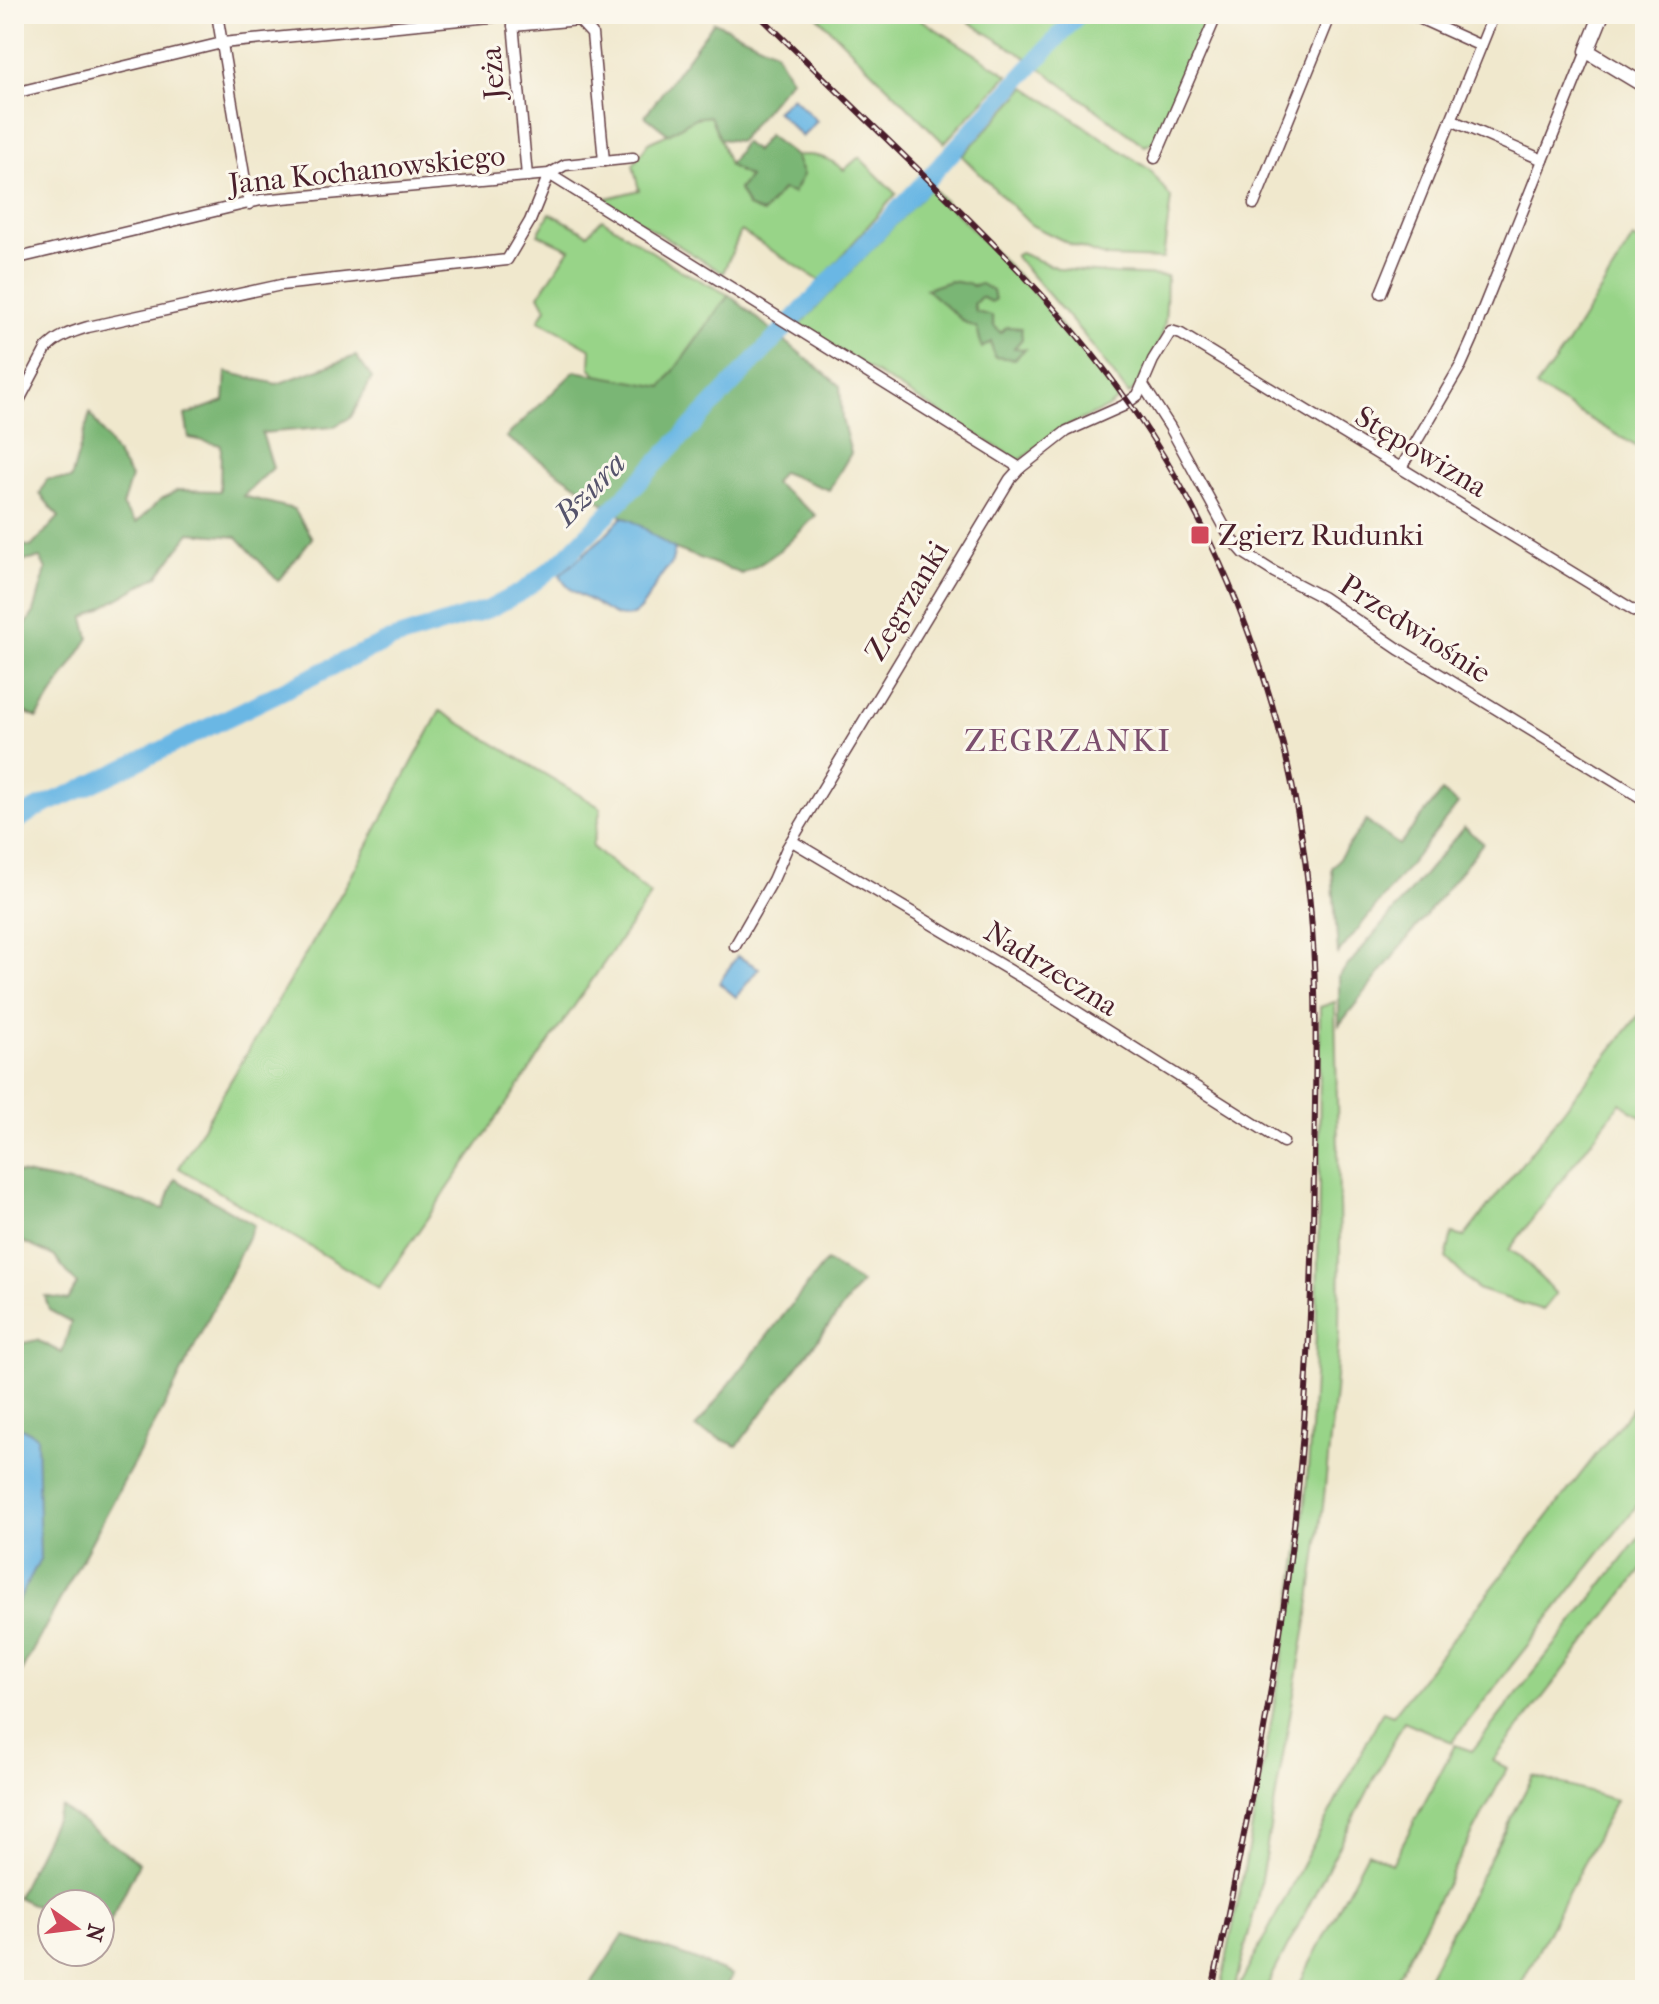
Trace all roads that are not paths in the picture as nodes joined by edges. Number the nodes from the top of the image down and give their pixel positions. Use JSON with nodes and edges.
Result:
{"nodes":[{"id":1,"x":217,"y":14,"type":"edge"},
{"id":2,"x":1217,"y":14,"type":"edge"},
{"id":3,"x":1331,"y":14,"type":"edge"},
{"id":4,"x":1410,"y":14,"type":"edge"},
{"id":5,"x":1494,"y":14,"type":"edge"},
{"id":6,"x":1602,"y":14,"type":"edge"},
{"id":7,"x":512,"y":18,"type":"edge"},
{"id":8,"x":222,"y":43,"type":"junction"},
{"id":9,"x":1481,"y":46,"type":"junction"},
{"id":10,"x":1589,"y":46,"type":"junction"},
{"id":11,"x":1645,"y":75,"type":"edge"},
{"id":12,"x":1645,"y":86,"type":"edge"},
{"id":13,"x":14,"y":93,"type":"edge"},
{"id":14,"x":1451,"y":120,"type":"junction"},
{"id":15,"x":633,"y":158,"type":"dead end"},
{"id":16,"x":1155,"y":158,"type":"dead end"},
{"id":17,"x":1543,"y":160,"type":"junction"},
{"id":18,"x":604,"y":161,"type":"junction"},
{"id":19,"x":549,"y":174,"type":"junction"},
{"id":20,"x":527,"y":176,"type":"junction"},
{"id":21,"x":249,"y":204,"type":"junction"},
{"id":22,"x":1254,"y":204,"type":"dead end"},
{"id":23,"x":14,"y":259,"type":"edge"},
{"id":24,"x":1381,"y":293,"type":"dead end"},
{"id":25,"x":1171,"y":331,"type":"joint"},
{"id":26,"x":1143,"y":385,"type":"junction"},
{"id":27,"x":14,"y":410,"type":"edge"},
{"id":28,"x":1020,"y":468,"type":"junction"},
{"id":29,"x":1401,"y":468,"type":"junction"},
{"id":30,"x":1645,"y":617,"type":"edge"},
{"id":31,"x":1645,"y":800,"type":"edge"},
{"id":32,"x":792,"y":841,"type":"junction"},
{"id":33,"x":735,"y":946,"type":"dead end"},
{"id":34,"x":1283,"y":1142,"type":"dead end"}],
"edges":[{"from":1,"to":8,"type":"street"},
{"from":2,"to":16,"type":"street"},
{"from":3,"to":22,"type":"street"},
{"from":4,"to":9,"type":"street"},
{"from":5,"to":9,"type":"street"},
{"from":6,"to":10,"type":"street"},
{"from":7,"to":8,"type":"street"},
{"from":7,"to":18,"type":"street"},
{"from":7,"to":20,"type":"street","name":"Jeża"},
{"from":8,"to":13,"type":"street"},
{"from":8,"to":21,"type":"street"},
{"from":9,"to":14,"type":"street"},
{"from":10,"to":11,"type":"street"},
{"from":10,"to":12,"type":"street"},
{"from":10,"to":17,"type":"street"},
{"from":14,"to":17,"type":"street"},
{"from":14,"to":24,"type":"street"},
{"from":15,"to":18,"type":"street","name":"Jana Kochanowskiego"},
{"from":17,"to":29,"type":"street"},
{"from":18,"to":19,"type":"street","name":"Jana Kochanowskiego"},
{"from":19,"to":20,"type":"street","name":"Jana Kochanowskiego"},
{"from":19,"to":27,"type":"street"},
{"from":19,"to":28,"type":"street"},
{"from":20,"to":21,"type":"street","name":"Jana Kochanowskiego"},
{"from":21,"to":23,"type":"street","name":"Jana Kochanowskiego"},
{"from":25,"to":26,"type":"street","name":"Zegrzanki"},
{"from":25,"to":29,"type":"street","name":"Stępowizna"},
{"from":26,"to":28,"type":"street","name":"Zegrzanki"},
{"from":26,"to":31,"type":"street","name":"Przedwiośnie"},
{"from":28,"to":32,"type":"street","name":"Zegrzanki"},
{"from":29,"to":30,"type":"street","name":"Stępowizna"},
{"from":32,"to":33,"type":"street","name":"Zegrzanki"},
{"from":32,"to":34,"type":"street","name":"Nadrzeczna"}]}
